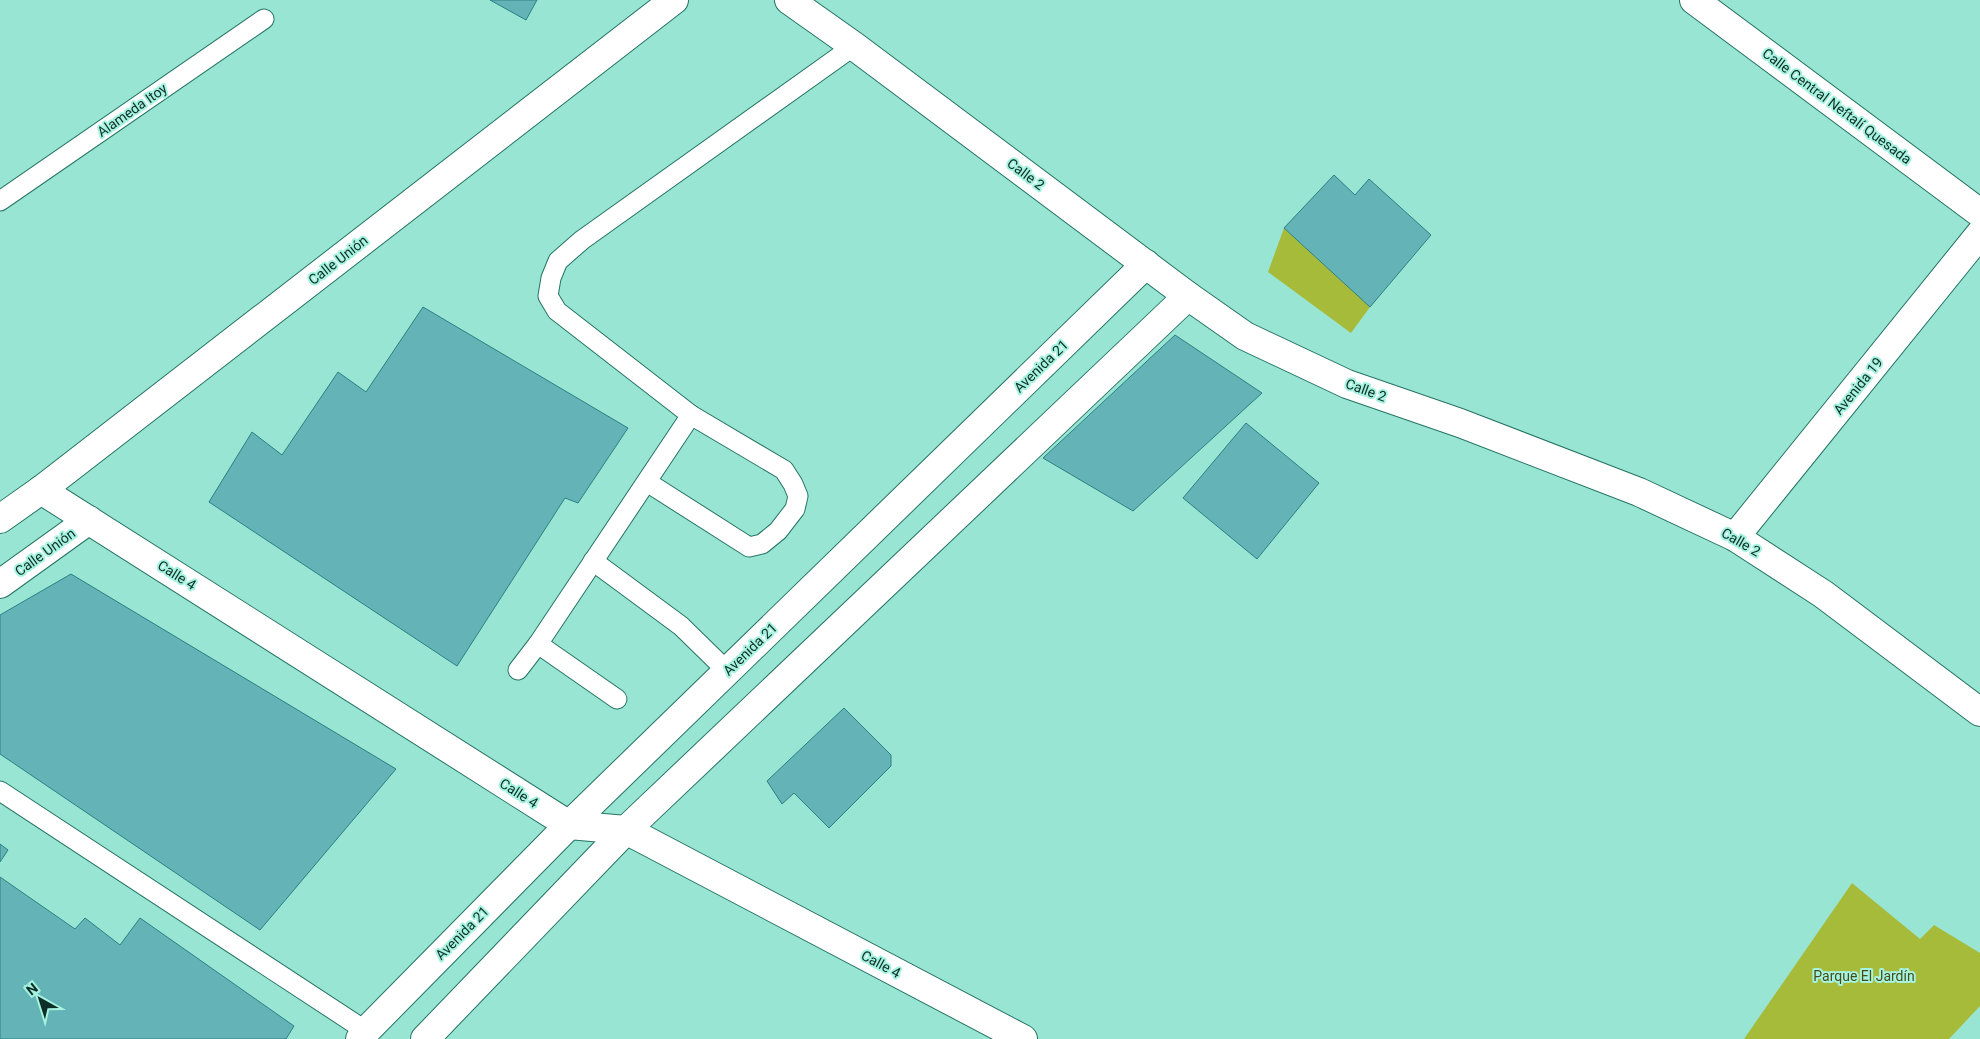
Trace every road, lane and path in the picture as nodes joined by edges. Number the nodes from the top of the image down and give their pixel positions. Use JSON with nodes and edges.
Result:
{"nodes":[{"id":1,"x":674,"y":0,"type":"edge"},
{"id":2,"x":789,"y":0,"type":"edge"},
{"id":3,"x":1694,"y":0,"type":"edge"},
{"id":4,"x":264,"y":19,"type":"dead end"},
{"id":5,"x":854,"y":46,"type":"junction"},
{"id":6,"x":0,"y":201,"type":"edge"},
{"id":7,"x":1980,"y":213,"type":"edge"},
{"id":8,"x":1980,"y":234,"type":"edge"},
{"id":9,"x":1146,"y":264,"type":"junction"},
{"id":10,"x":1188,"y":296,"type":"junction"},
{"id":11,"x":691,"y":415,"type":"junction"},
{"id":12,"x":647,"y":482,"type":"junction"},
{"id":13,"x":41,"y":490,"type":"junction"},
{"id":14,"x":0,"y":519,"type":"edge"},
{"id":15,"x":89,"y":520,"type":"junction"},
{"id":16,"x":1736,"y":537,"type":"junction"},
{"id":17,"x":593,"y":560,"type":"junction"},
{"id":18,"x":0,"y":584,"type":"edge"},
{"id":19,"x":538,"y":644,"type":"junction"},
{"id":20,"x":518,"y":670,"type":"dead end"},
{"id":21,"x":728,"y":671,"type":"junction"},
{"id":22,"x":617,"y":699,"type":"dead end"},
{"id":23,"x":1980,"y":712,"type":"edge"},
{"id":24,"x":0,"y":791,"type":"edge"},
{"id":25,"x":569,"y":825,"type":"junction"},
{"id":26,"x":626,"y":830,"type":"junction"},
{"id":27,"x":363,"y":1035,"type":"edge"},
{"id":28,"x":425,"y":1039,"type":"edge"},
{"id":29,"x":1023,"y":1039,"type":"edge"}],
"edges":[{"from":1,"to":13,"type":"street","name":"Calle Unión"},
{"from":2,"to":5,"type":"street","name":"Calle 2"},
{"from":3,"to":7,"type":"street","name":"Calle Central Neftalí Quesada"},
{"from":4,"to":6,"type":"lane","name":"Alameda Itoy"},
{"from":5,"to":9,"type":"street","name":"Calle 2"},
{"from":5,"to":11,"type":"lane"},
{"from":8,"to":16,"type":"street","name":"Avenida 19"},
{"from":9,"to":10,"type":"street","name":"Calle 2"},
{"from":9,"to":21,"type":"street","name":"Avenida 21"},
{"from":10,"to":16,"type":"street","name":"Calle 2"},
{"from":10,"to":26,"type":"street"},
{"from":11,"to":12,"type":"lane"},
{"from":11,"to":12,"type":"lane"},
{"from":12,"to":17,"type":"lane"},
{"from":13,"to":14,"type":"street","name":"Calle Unión"},
{"from":13,"to":15,"type":"street","name":"Calle 4"},
{"from":15,"to":18,"type":"street","name":"Calle Unión"},
{"from":15,"to":25,"type":"street","name":"Calle 4"},
{"from":16,"to":23,"type":"street","name":"Calle 2"},
{"from":17,"to":19,"type":"lane"},
{"from":17,"to":21,"type":"lane"},
{"from":19,"to":20,"type":"lane"},
{"from":19,"to":22,"type":"lane"},
{"from":21,"to":25,"type":"street","name":"Avenida 21"},
{"from":24,"to":27,"type":"lane"},
{"from":25,"to":26,"type":"street","name":"Calle 4"},
{"from":25,"to":27,"type":"street","name":"Avenida 21"},
{"from":26,"to":28,"type":"street"},
{"from":26,"to":29,"type":"street","name":"Calle 4"}]}
